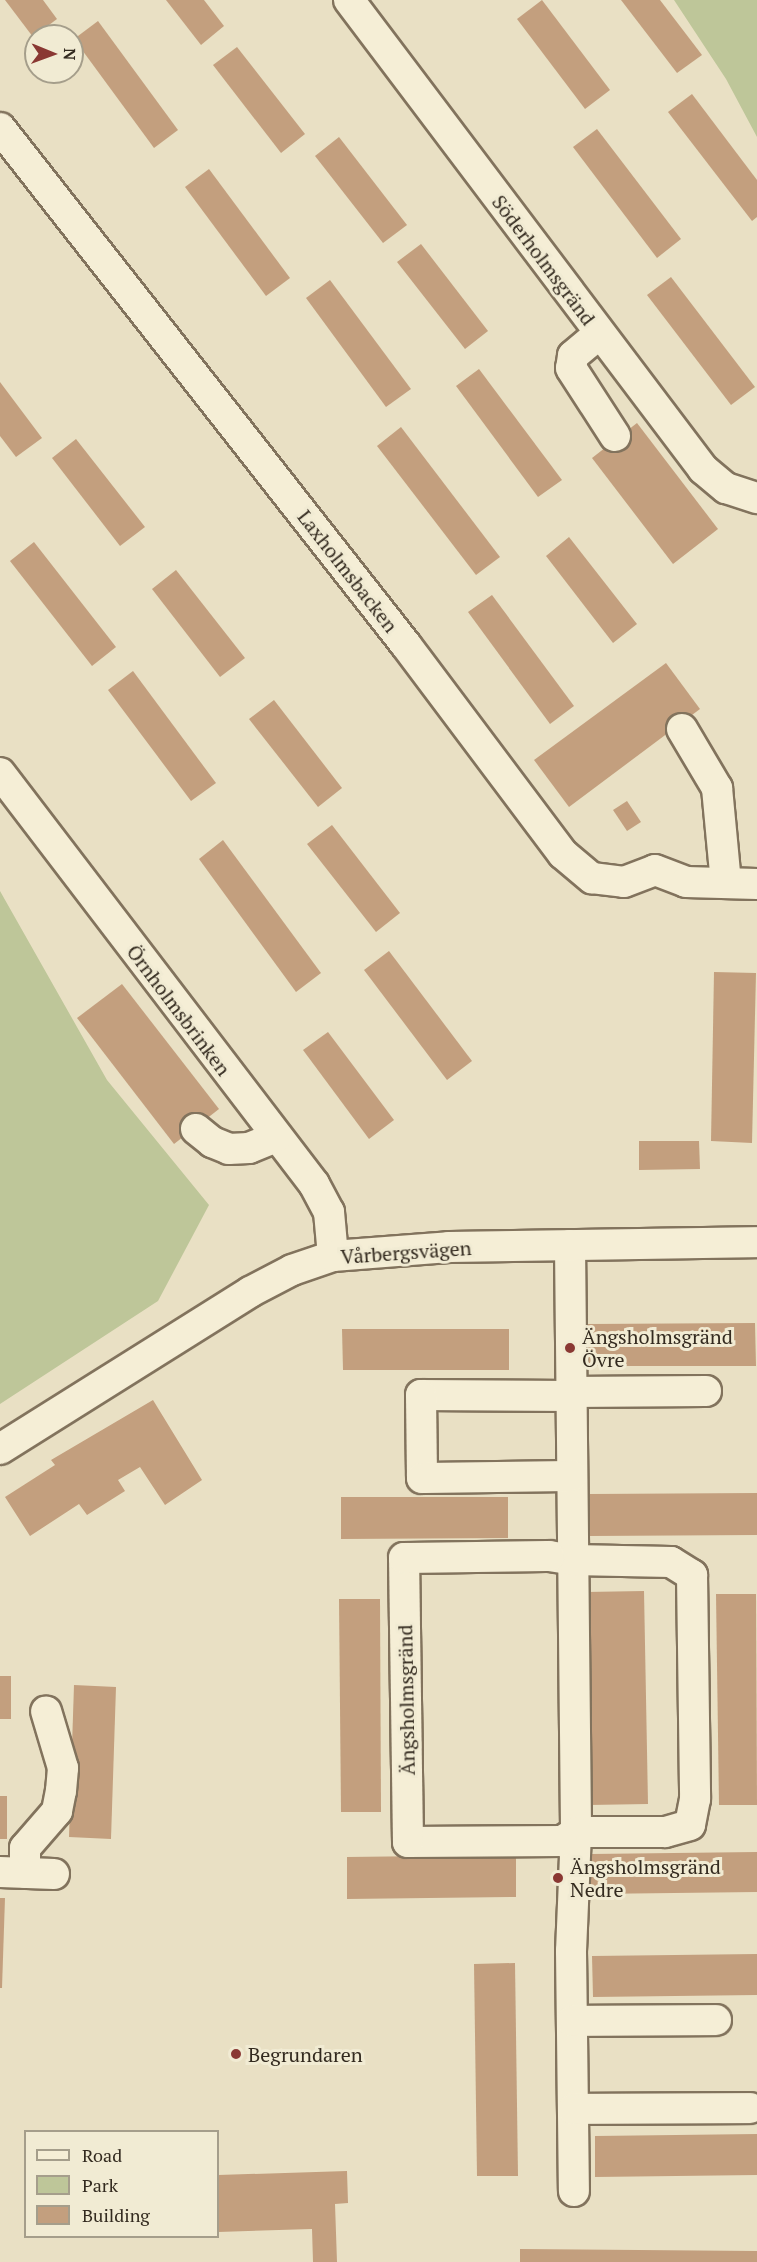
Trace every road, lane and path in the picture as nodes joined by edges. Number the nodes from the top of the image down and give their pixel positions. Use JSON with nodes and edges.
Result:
{"nodes":[{"id":1,"x":349,"y":0,"type":"edge"},
{"id":2,"x":0,"y":128,"type":"edge"},
{"id":3,"x":599,"y":334,"type":"junction"},
{"id":4,"x":615,"y":436,"type":"dead end"},
{"id":5,"x":757,"y":498,"type":"edge"},
{"id":6,"x":682,"y":729,"type":"dead end"},
{"id":7,"x":0,"y":773,"type":"edge"},
{"id":8,"x":726,"y":883,"type":"junction"},
{"id":9,"x":757,"y":884,"type":"edge"},
{"id":10,"x":196,"y":1129,"type":"dead end"},
{"id":11,"x":276,"y":1137,"type":"junction"},
{"id":12,"x":757,"y":1242,"type":"edge"},
{"id":13,"x":570,"y":1245,"type":"junction"},
{"id":14,"x":333,"y":1256,"type":"junction"},
{"id":15,"x":706,"y":1391,"type":"dead end"},
{"id":16,"x":570,"y":1394,"type":"junction"},
{"id":17,"x":0,"y":1449,"type":"edge"},
{"id":18,"x":572,"y":1476,"type":"junction"},
{"id":19,"x":573,"y":1560,"type":"junction"},
{"id":20,"x":45,"y":1711,"type":"dead end"},
{"id":21,"x":576,"y":1832,"type":"junction"},
{"id":22,"x":27,"y":1873,"type":"edge"},
{"id":23,"x":716,"y":2020,"type":"dead end"},
{"id":24,"x":572,"y":2021,"type":"junction"},
{"id":25,"x":750,"y":2108,"type":"dead end"},
{"id":26,"x":573,"y":2109,"type":"junction"},
{"id":27,"x":574,"y":2191,"type":"dead end"}],
"edges":[{"from":1,"to":3,"type":"street","name":"Söderholmsgränd"},
{"from":2,"to":8,"type":"street","name":"Laxholmsbacken"},
{"from":3,"to":4,"type":"street"},
{"from":3,"to":5,"type":"street","name":"Söderholmsgränd"},
{"from":6,"to":8,"type":"street"},
{"from":7,"to":11,"type":"street","name":"Örnholmsbrinken"},
{"from":8,"to":9,"type":"street","name":"Laxholmsbacken"},
{"from":10,"to":11,"type":"street"},
{"from":11,"to":14,"type":"street","name":"Örnholmsbrinken"},
{"from":12,"to":13,"type":"street","name":"Vårbergsvägen"},
{"from":13,"to":14,"type":"street","name":"Vårbergsvägen"},
{"from":13,"to":16,"type":"street"},
{"from":14,"to":17,"type":"street","name":"Vårbergsvägen"},
{"from":15,"to":16,"type":"street"},
{"from":16,"to":18,"type":"street"},
{"from":16,"to":18,"type":"street"},
{"from":18,"to":19,"type":"street"},
{"from":19,"to":21,"type":"street"},
{"from":19,"to":21,"type":"street","name":"Ängsholmsgränd"},
{"from":19,"to":21,"type":"street","name":"Ängsholmsgränd"},
{"from":20,"to":22,"type":"street"},
{"from":21,"to":24,"type":"street"},
{"from":23,"to":24,"type":"street"},
{"from":24,"to":26,"type":"street"},
{"from":25,"to":26,"type":"street"},
{"from":26,"to":27,"type":"street"}]}
